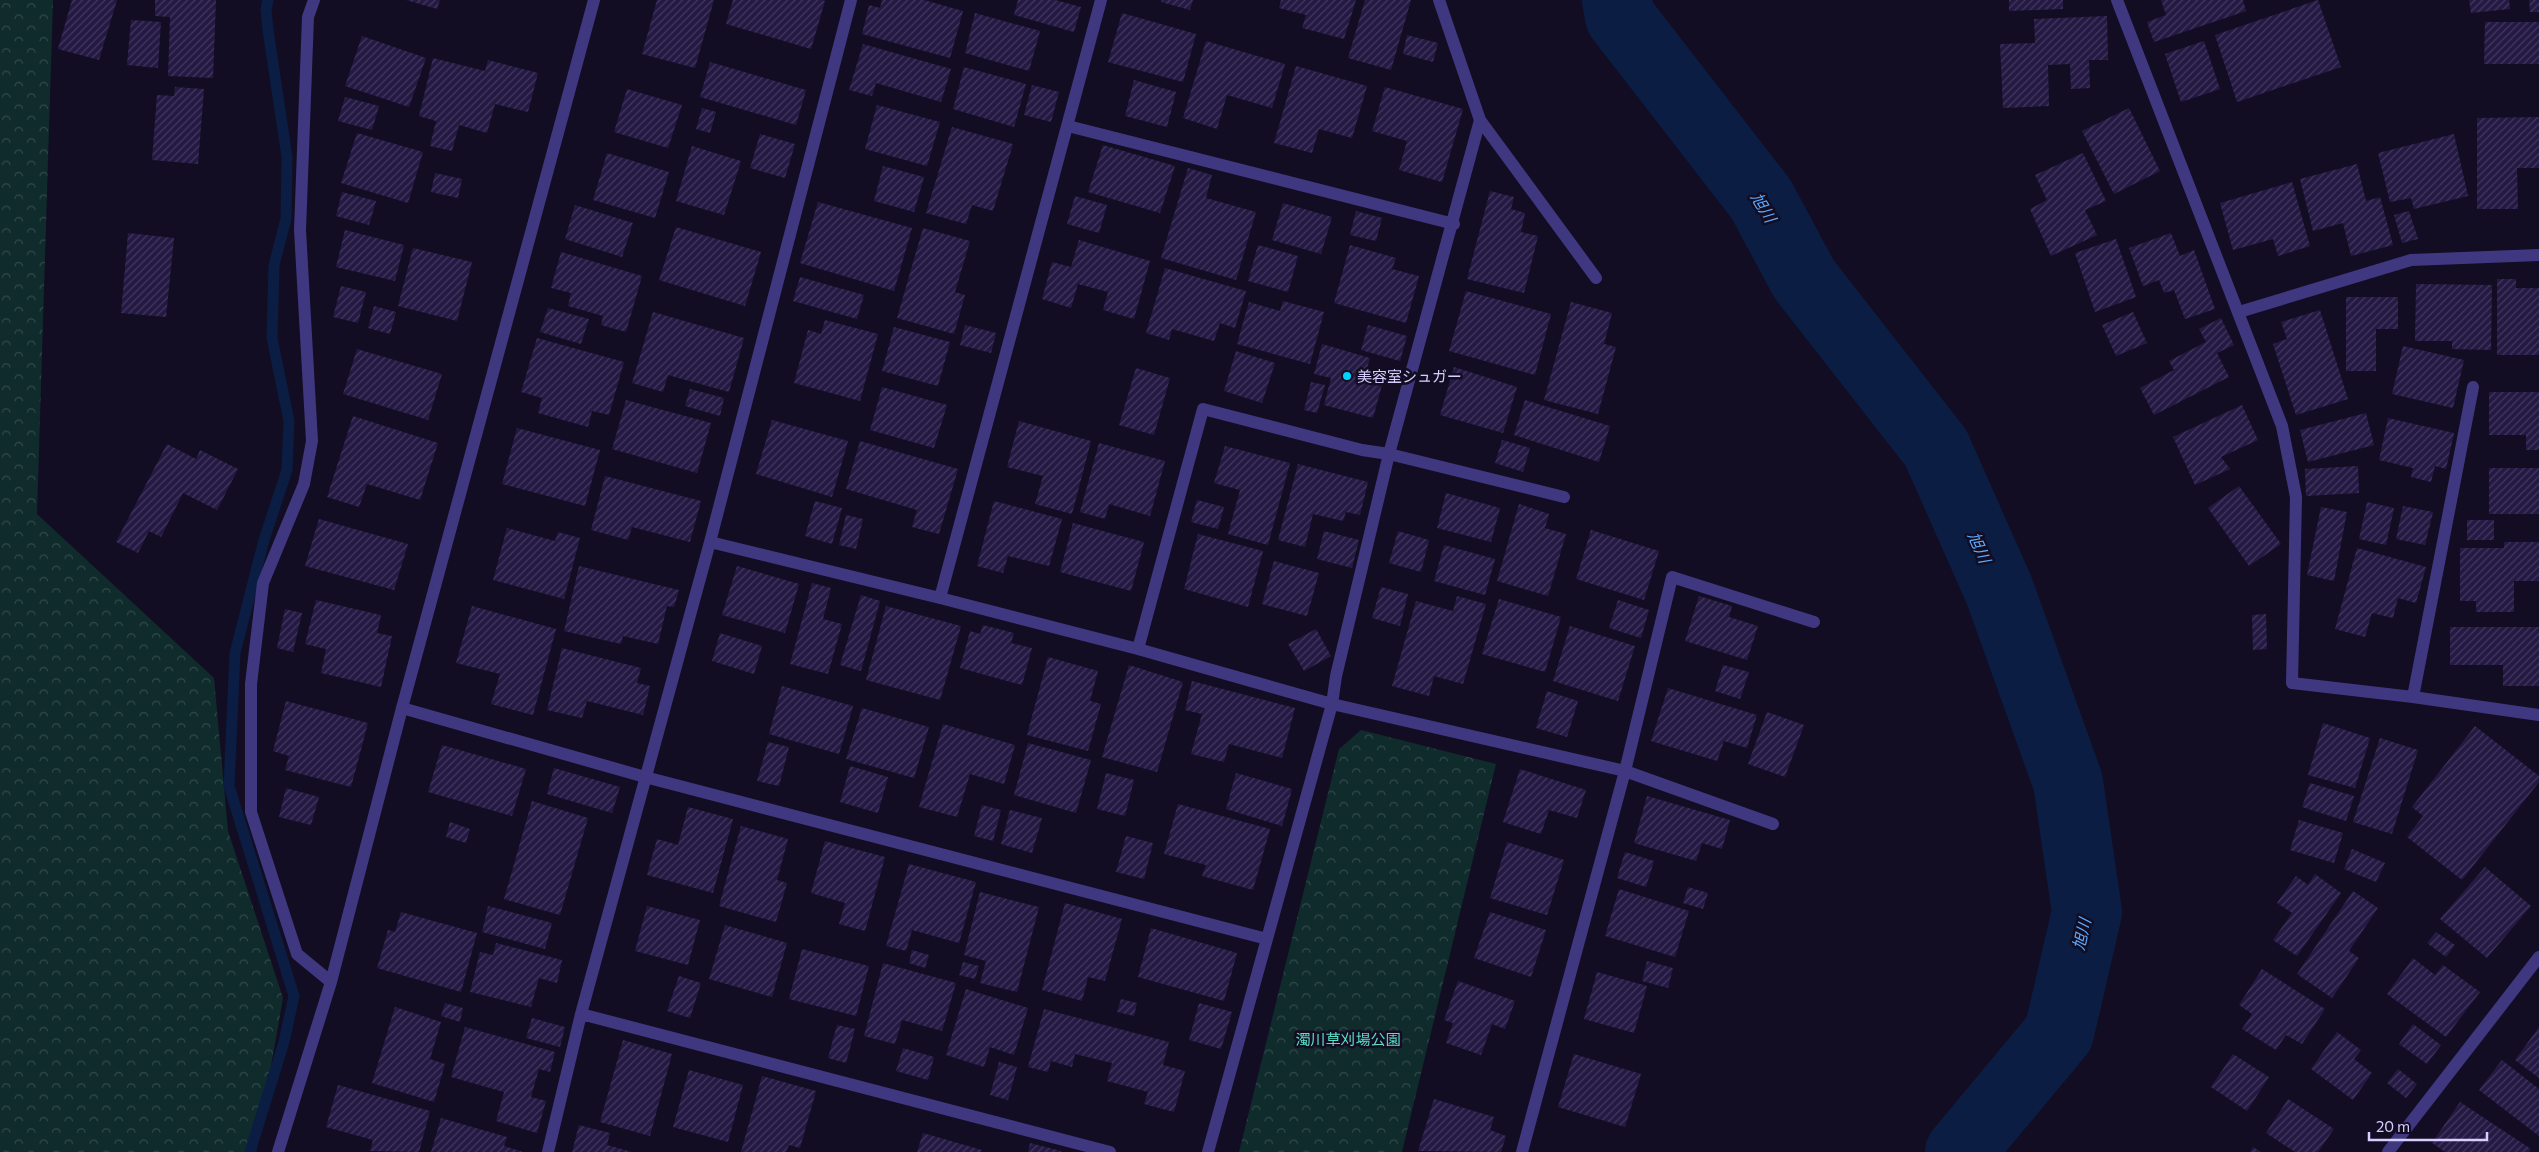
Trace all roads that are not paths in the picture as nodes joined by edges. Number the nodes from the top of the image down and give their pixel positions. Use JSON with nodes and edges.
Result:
{"nodes":[{"id":1,"x":314,"y":0,"type":"edge"},
{"id":2,"x":594,"y":0,"type":"edge"},
{"id":3,"x":851,"y":0,"type":"edge"},
{"id":4,"x":1101,"y":0,"type":"edge"},
{"id":5,"x":1439,"y":0,"type":"edge"},
{"id":6,"x":2117,"y":0,"type":"edge"},
{"id":7,"x":1480,"y":120,"type":"junction"},
{"id":8,"x":1068,"y":126,"type":"junction"},
{"id":9,"x":1454,"y":224,"type":"junction"},
{"id":10,"x":2539,"y":255,"type":"edge"},
{"id":11,"x":1596,"y":278,"type":"dead end"},
{"id":12,"x":2239,"y":312,"type":"junction"},
{"id":13,"x":2472,"y":387,"type":"dead end"},
{"id":14,"x":1390,"y":454,"type":"junction"},
{"id":15,"x":1564,"y":497,"type":"dead end"},
{"id":16,"x":710,"y":542,"type":"junction"},
{"id":17,"x":940,"y":598,"type":"junction"},
{"id":18,"x":1814,"y":622,"type":"dead end"},
{"id":19,"x":1138,"y":649,"type":"junction"},
{"id":20,"x":2413,"y":697,"type":"junction"},
{"id":21,"x":1332,"y":704,"type":"junction"},
{"id":22,"x":402,"y":708,"type":"junction"},
{"id":23,"x":2539,"y":715,"type":"edge"},
{"id":24,"x":1625,"y":771,"type":"junction"},
{"id":25,"x":645,"y":777,"type":"junction"},
{"id":26,"x":1773,"y":824,"type":"dead end"},
{"id":27,"x":1267,"y":939,"type":"junction"},
{"id":28,"x":2539,"y":957,"type":"edge"},
{"id":29,"x":331,"y":982,"type":"junction"},
{"id":30,"x":581,"y":1014,"type":"junction"},
{"id":31,"x":278,"y":1152,"type":"edge"},
{"id":32,"x":548,"y":1152,"type":"edge"},
{"id":33,"x":1110,"y":1152,"type":"edge"},
{"id":34,"x":1208,"y":1152,"type":"edge"},
{"id":35,"x":1522,"y":1152,"type":"edge"},
{"id":36,"x":2388,"y":1152,"type":"edge"}],
"edges":[{"from":1,"to":29,"type":"street"},
{"from":2,"to":22,"type":"street"},
{"from":3,"to":16,"type":"street"},
{"from":4,"to":8,"type":"street"},
{"from":5,"to":7,"type":"street"},
{"from":6,"to":12,"type":"street"},
{"from":7,"to":9,"type":"street"},
{"from":7,"to":11,"type":"street"},
{"from":8,"to":9,"type":"street"},
{"from":8,"to":17,"type":"street"},
{"from":9,"to":14,"type":"street"},
{"from":10,"to":12,"type":"street"},
{"from":12,"to":20,"type":"street"},
{"from":13,"to":20,"type":"street"},
{"from":14,"to":15,"type":"street"},
{"from":14,"to":19,"type":"street"},
{"from":14,"to":21,"type":"street"},
{"from":16,"to":17,"type":"street"},
{"from":16,"to":25,"type":"street"},
{"from":17,"to":19,"type":"street"},
{"from":18,"to":24,"type":"street"},
{"from":19,"to":21,"type":"street"},
{"from":20,"to":23,"type":"street"},
{"from":21,"to":24,"type":"street"},
{"from":21,"to":27,"type":"street"},
{"from":22,"to":25,"type":"street"},
{"from":22,"to":29,"type":"street"},
{"from":24,"to":26,"type":"street"},
{"from":24,"to":35,"type":"street"},
{"from":25,"to":27,"type":"street"},
{"from":25,"to":30,"type":"street"},
{"from":27,"to":34,"type":"street"},
{"from":28,"to":36,"type":"street"},
{"from":29,"to":31,"type":"street"},
{"from":30,"to":32,"type":"street"},
{"from":30,"to":33,"type":"street"}]}
